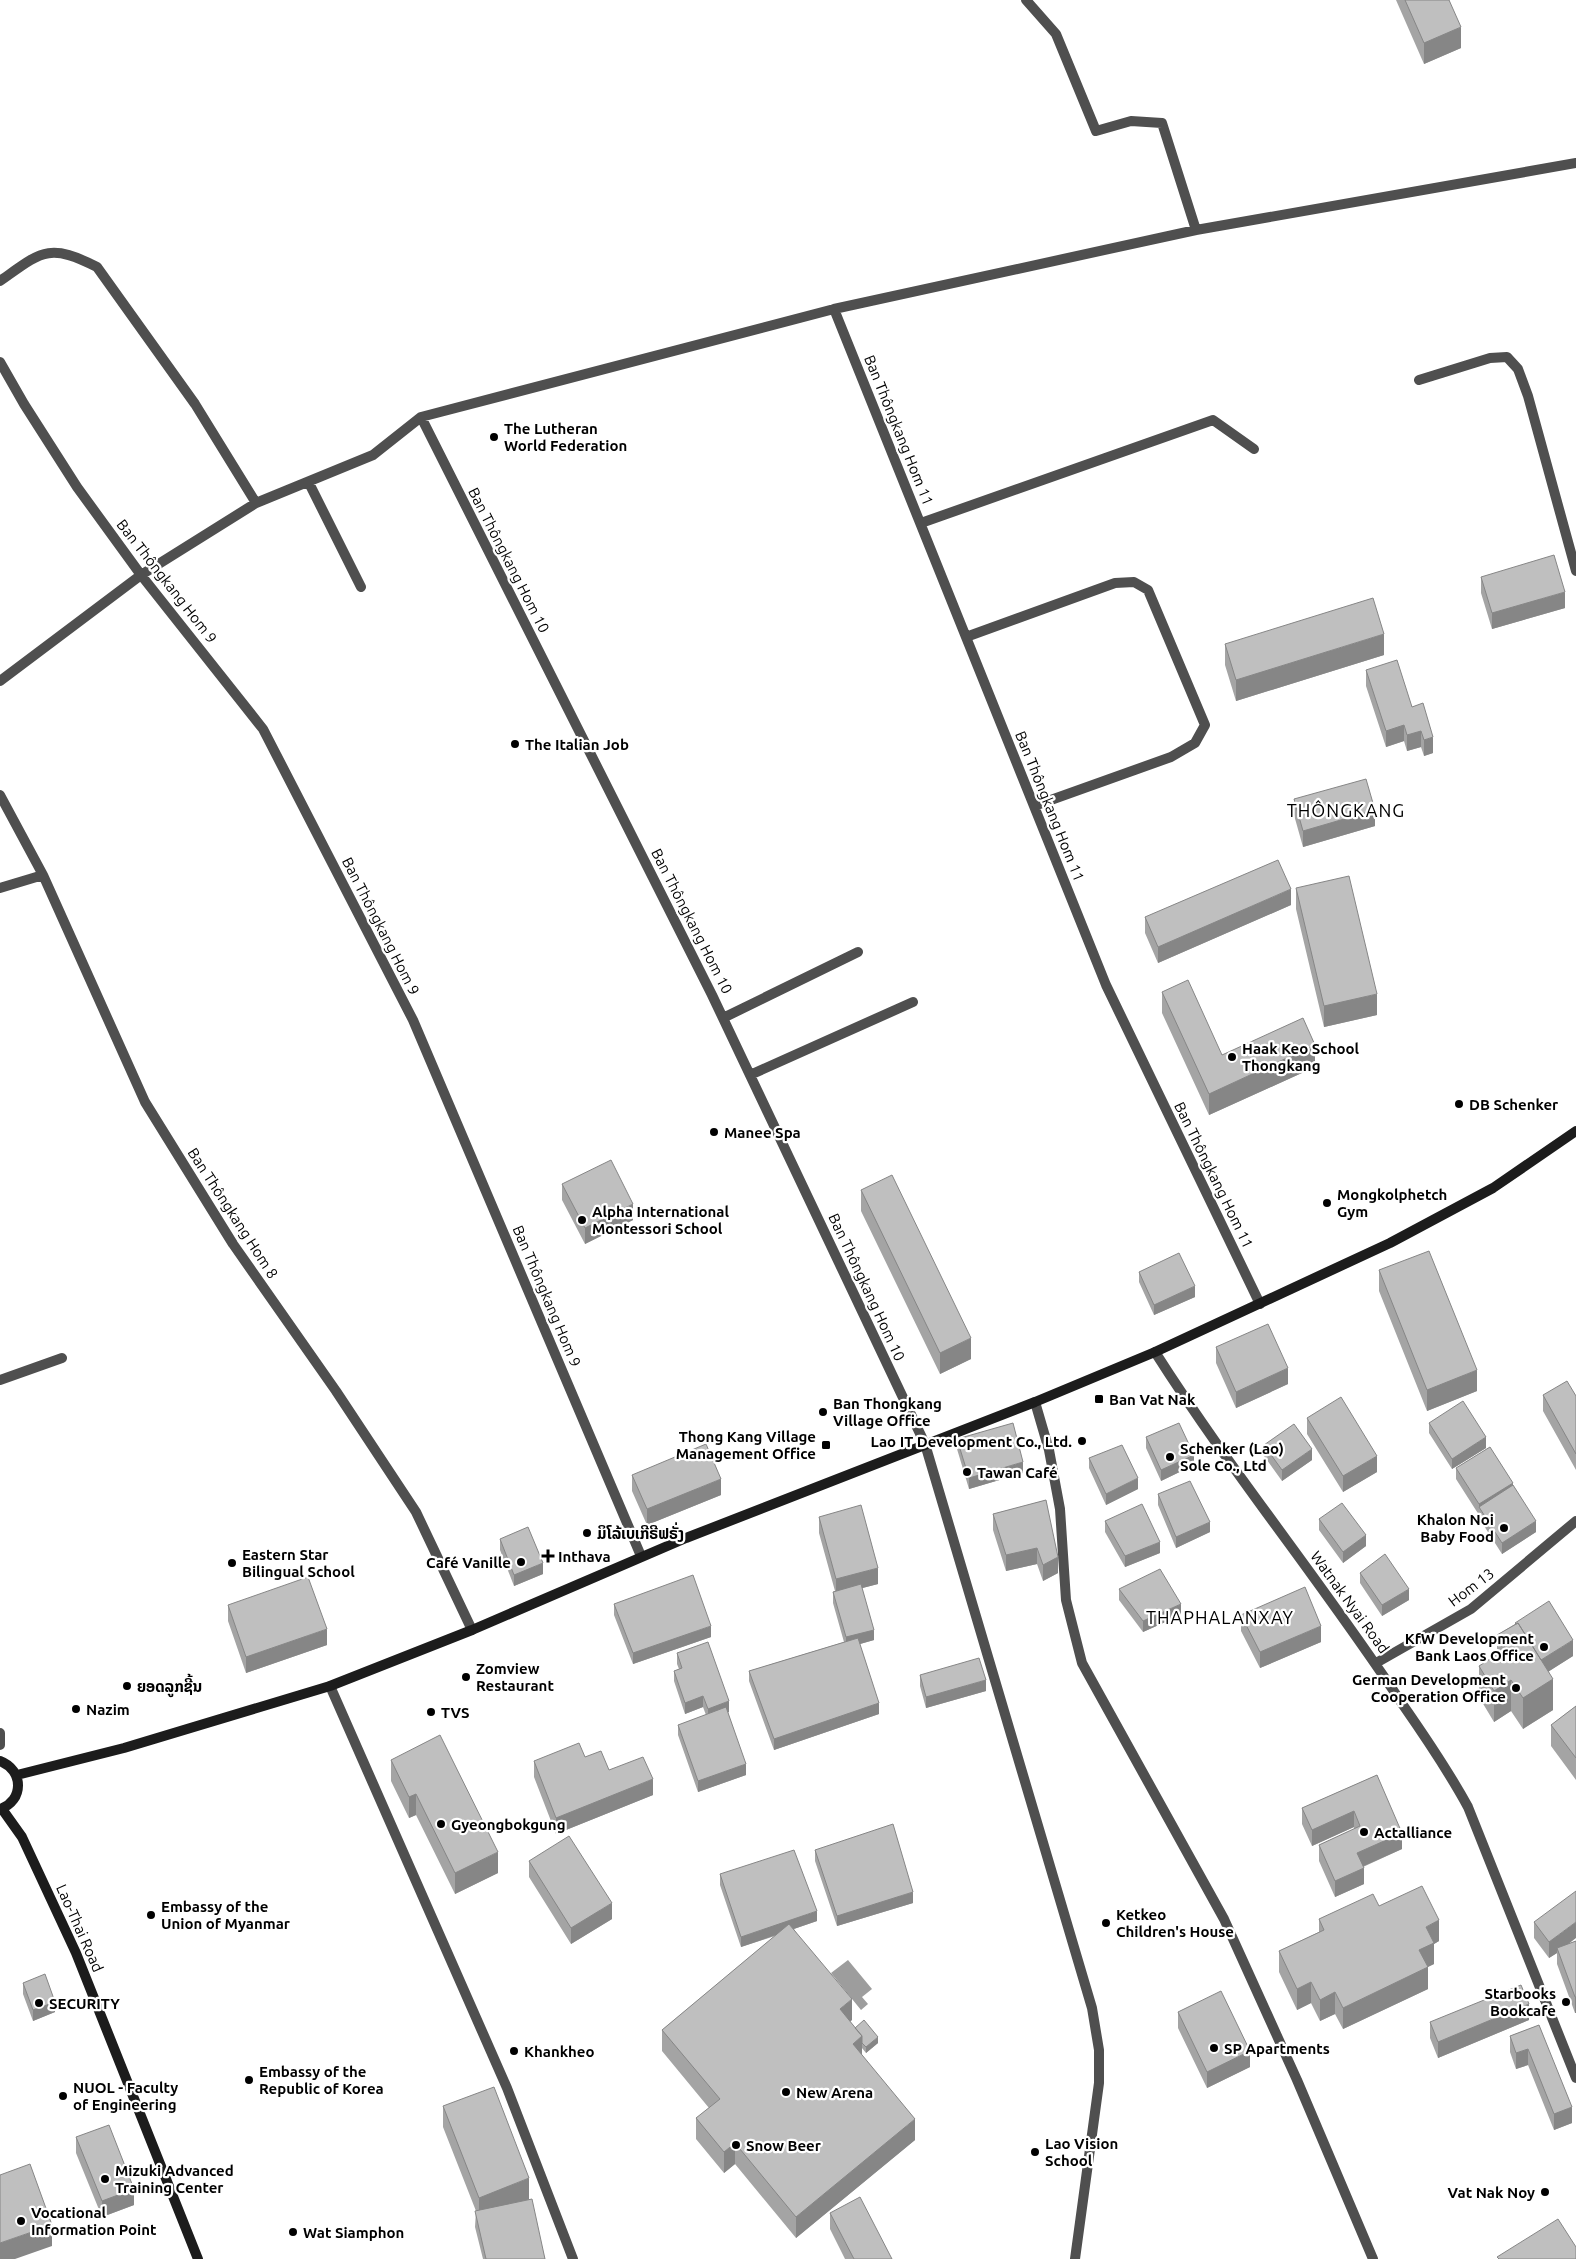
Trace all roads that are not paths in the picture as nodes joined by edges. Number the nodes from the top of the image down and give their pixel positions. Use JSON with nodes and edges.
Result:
{"nodes":[{"id":1,"x":1026,"y":0,"type":"edge"},
{"id":2,"x":1576,"y":163,"type":"edge"},
{"id":3,"x":1196,"y":230,"type":"junction"},
{"id":4,"x":0,"y":281,"type":"edge"},
{"id":5,"x":834,"y":309,"type":"junction"},
{"id":6,"x":0,"y":362,"type":"edge"},
{"id":7,"x":1420,"y":380,"type":"dead end"},
{"id":8,"x":421,"y":417,"type":"junction"},
{"id":9,"x":1254,"y":449,"type":"dead end"},
{"id":10,"x":309,"y":483,"type":"junction"},
{"id":11,"x":256,"y":503,"type":"junction"},
{"id":12,"x":920,"y":524,"type":"junction"},
{"id":13,"x":1576,"y":571,"type":"edge"},
{"id":14,"x":141,"y":575,"type":"junction"},
{"id":15,"x":361,"y":587,"type":"dead end"},
{"id":16,"x":966,"y":637,"type":"junction"},
{"id":17,"x":0,"y":681,"type":"edge"},
{"id":18,"x":0,"y":794,"type":"edge"},
{"id":19,"x":1034,"y":806,"type":"junction"},
{"id":20,"x":43,"y":875,"type":"junction"},
{"id":21,"x":0,"y":888,"type":"edge"},
{"id":22,"x":858,"y":952,"type":"dead end"},
{"id":23,"x":913,"y":1002,"type":"dead end"},
{"id":24,"x":723,"y":1018,"type":"junction"},
{"id":25,"x":750,"y":1075,"type":"junction"},
{"id":26,"x":1576,"y":1131,"type":"edge"},
{"id":27,"x":1260,"y":1304,"type":"junction"},
{"id":28,"x":1155,"y":1352,"type":"junction"},
{"id":29,"x":62,"y":1358,"type":"dead end"},
{"id":30,"x":0,"y":1380,"type":"edge"},
{"id":31,"x":1035,"y":1402,"type":"junction"},
{"id":32,"x":925,"y":1444,"type":"junction"},
{"id":33,"x":1576,"y":1521,"type":"edge"},
{"id":34,"x":641,"y":1556,"type":"junction"},
{"id":35,"x":472,"y":1630,"type":"junction"},
{"id":36,"x":1376,"y":1663,"type":"junction"},
{"id":37,"x":330,"y":1686,"type":"junction"},
{"id":38,"x":0,"y":1733,"type":"edge"},
{"id":39,"x":0,"y":1745,"type":"edge"},
{"id":40,"x":0,"y":1761,"type":"edge"},
{"id":41,"x":16,"y":1775,"type":"junction"},
{"id":42,"x":1,"y":1809,"type":"edge"},
{"id":43,"x":1576,"y":2078,"type":"edge"},
{"id":44,"x":198,"y":2259,"type":"edge"},
{"id":45,"x":573,"y":2259,"type":"edge"},
{"id":46,"x":1074,"y":2259,"type":"edge"},
{"id":47,"x":1373,"y":2259,"type":"edge"}],
"edges":[{"from":1,"to":3,"type":"street"},
{"from":2,"to":3,"type":"street"},
{"from":3,"to":5,"type":"street"},
{"from":4,"to":11,"type":"street"},
{"from":5,"to":8,"type":"street"},
{"from":5,"to":12,"type":"street","name":"Ban Thôngkang Hom 11"},
{"from":6,"to":14,"type":"street","name":"Ban Thôngkang Hom 9"},
{"from":7,"to":13,"type":"street"},
{"from":8,"to":10,"type":"street"},
{"from":8,"to":24,"type":"street","name":"Ban Thôngkang Hom 10"},
{"from":9,"to":12,"type":"street"},
{"from":10,"to":11,"type":"street"},
{"from":10,"to":15,"type":"street"},
{"from":11,"to":14,"type":"street"},
{"from":12,"to":16,"type":"street","name":"Ban Thôngkang Hom 11"},
{"from":14,"to":17,"type":"street"},
{"from":14,"to":34,"type":"street","name":"Ban Thôngkang Hom 9"},
{"from":16,"to":19,"type":"street","name":"Ban Thôngkang Hom 11"},
{"from":16,"to":19,"type":"street"},
{"from":18,"to":20,"type":"street","name":"Ban Thôngkang Hom 8"},
{"from":19,"to":27,"type":"street","name":"Ban Thôngkang Hom 11"},
{"from":20,"to":21,"type":"street"},
{"from":20,"to":35,"type":"street","name":"Ban Thôngkang Hom 8"},
{"from":22,"to":24,"type":"street"},
{"from":23,"to":25,"type":"street"},
{"from":24,"to":25,"type":"street","name":"Ban Thôngkang Hom 10"},
{"from":25,"to":32,"type":"street","name":"Ban Thôngkang Hom 10"},
{"from":26,"to":27,"type":"street"},
{"from":27,"to":28,"type":"street"},
{"from":28,"to":31,"type":"street"},
{"from":28,"to":36,"type":"street","name":"Watnak Nyai Road"},
{"from":29,"to":30,"type":"street"},
{"from":31,"to":32,"type":"street"},
{"from":31,"to":47,"type":"street"},
{"from":32,"to":34,"type":"street"},
{"from":32,"to":46,"type":"street","name":"Ban Thôngkang Hom 10"},
{"from":33,"to":36,"type":"street","name":"Hom 13"},
{"from":34,"to":35,"type":"street"},
{"from":35,"to":37,"type":"street"},
{"from":36,"to":43,"type":"street","name":"Watnak Nyai Road"},
{"from":37,"to":41,"type":"street"},
{"from":37,"to":45,"type":"street"},
{"from":38,"to":39,"type":"street"},
{"from":40,"to":41,"type":"street"},
{"from":41,"to":42,"type":"street"},
{"from":42,"to":44,"type":"street","name":"Lao-Thai Road"}]}
